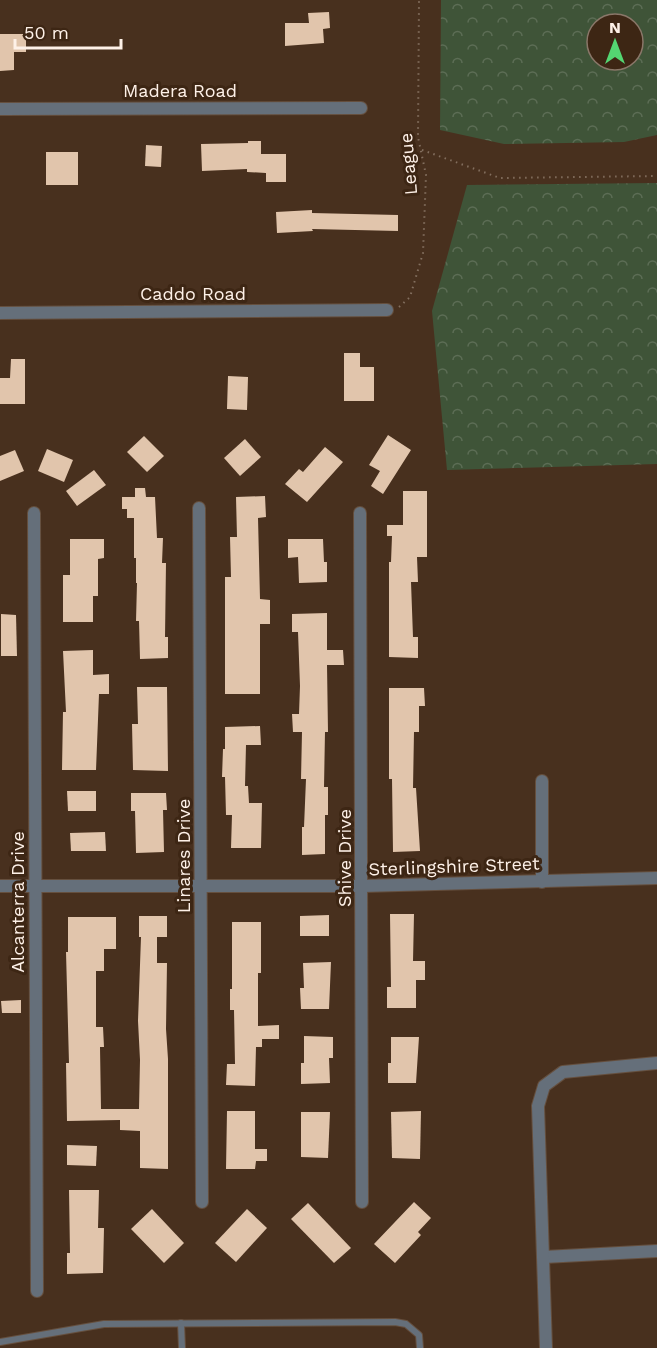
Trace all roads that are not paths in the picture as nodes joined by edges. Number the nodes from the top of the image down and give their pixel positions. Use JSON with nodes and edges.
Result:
{"nodes":[{"id":1,"x":361,"y":108,"type":"dead end"},
{"id":2,"x":0,"y":110,"type":"edge"},
{"id":3,"x":387,"y":310,"type":"road end"},
{"id":4,"x":0,"y":313,"type":"edge"},
{"id":5,"x":199,"y":508,"type":"dead end"},
{"id":6,"x":34,"y":513,"type":"dead end"},
{"id":7,"x":360,"y":513,"type":"dead end"},
{"id":8,"x":542,"y":781,"type":"dead end"},
{"id":9,"x":657,"y":878,"type":"edge"},
{"id":10,"x":542,"y":882,"type":"junction"},
{"id":11,"x":35,"y":885,"type":"junction"},
{"id":12,"x":201,"y":885,"type":"junction"},
{"id":13,"x":0,"y":886,"type":"edge"},
{"id":14,"x":362,"y":886,"type":"junction"},
{"id":15,"x":657,"y":1063,"type":"edge"},
{"id":16,"x":202,"y":1202,"type":"dead end"},
{"id":17,"x":362,"y":1202,"type":"dead end"},
{"id":18,"x":657,"y":1251,"type":"edge"},
{"id":19,"x":544,"y":1257,"type":"junction"},
{"id":20,"x":37,"y":1291,"type":"dead end"},
{"id":21,"x":181,"y":1323,"type":"junction"},
{"id":22,"x":0,"y":1342,"type":"edge"},
{"id":23,"x":182,"y":1348,"type":"edge"},
{"id":24,"x":420,"y":1348,"type":"edge"},
{"id":25,"x":546,"y":1348,"type":"edge"}],
"edges":[{"from":1,"to":2,"type":"street","name":"Madera Road"},
{"from":3,"to":4,"type":"street","name":"Caddo Road"},
{"from":5,"to":12,"type":"street","name":"Linares Drive"},
{"from":6,"to":11,"type":"street","name":"Alcanterra Drive"},
{"from":7,"to":14,"type":"street","name":"Shive Drive"},
{"from":8,"to":10,"type":"street"},
{"from":9,"to":10,"type":"street","name":"Sterlingshire Street"},
{"from":10,"to":14,"type":"street","name":"Sterlingshire Street"},
{"from":11,"to":12,"type":"street","name":"Sterlingshire Street"},
{"from":11,"to":13,"type":"street","name":"Sterlingshire Street"},
{"from":11,"to":20,"type":"street","name":"Alcanterra Drive"},
{"from":12,"to":14,"type":"street","name":"Sterlingshire Street"},
{"from":12,"to":16,"type":"street","name":"Linares Drive"},
{"from":14,"to":17,"type":"street","name":"Shive Drive"},
{"from":15,"to":19,"type":"street"},
{"from":18,"to":19,"type":"street"},
{"from":19,"to":25,"type":"street"},
{"from":21,"to":22,"type":"lane"},
{"from":21,"to":23,"type":"lane"},
{"from":21,"to":24,"type":"lane"}]}
